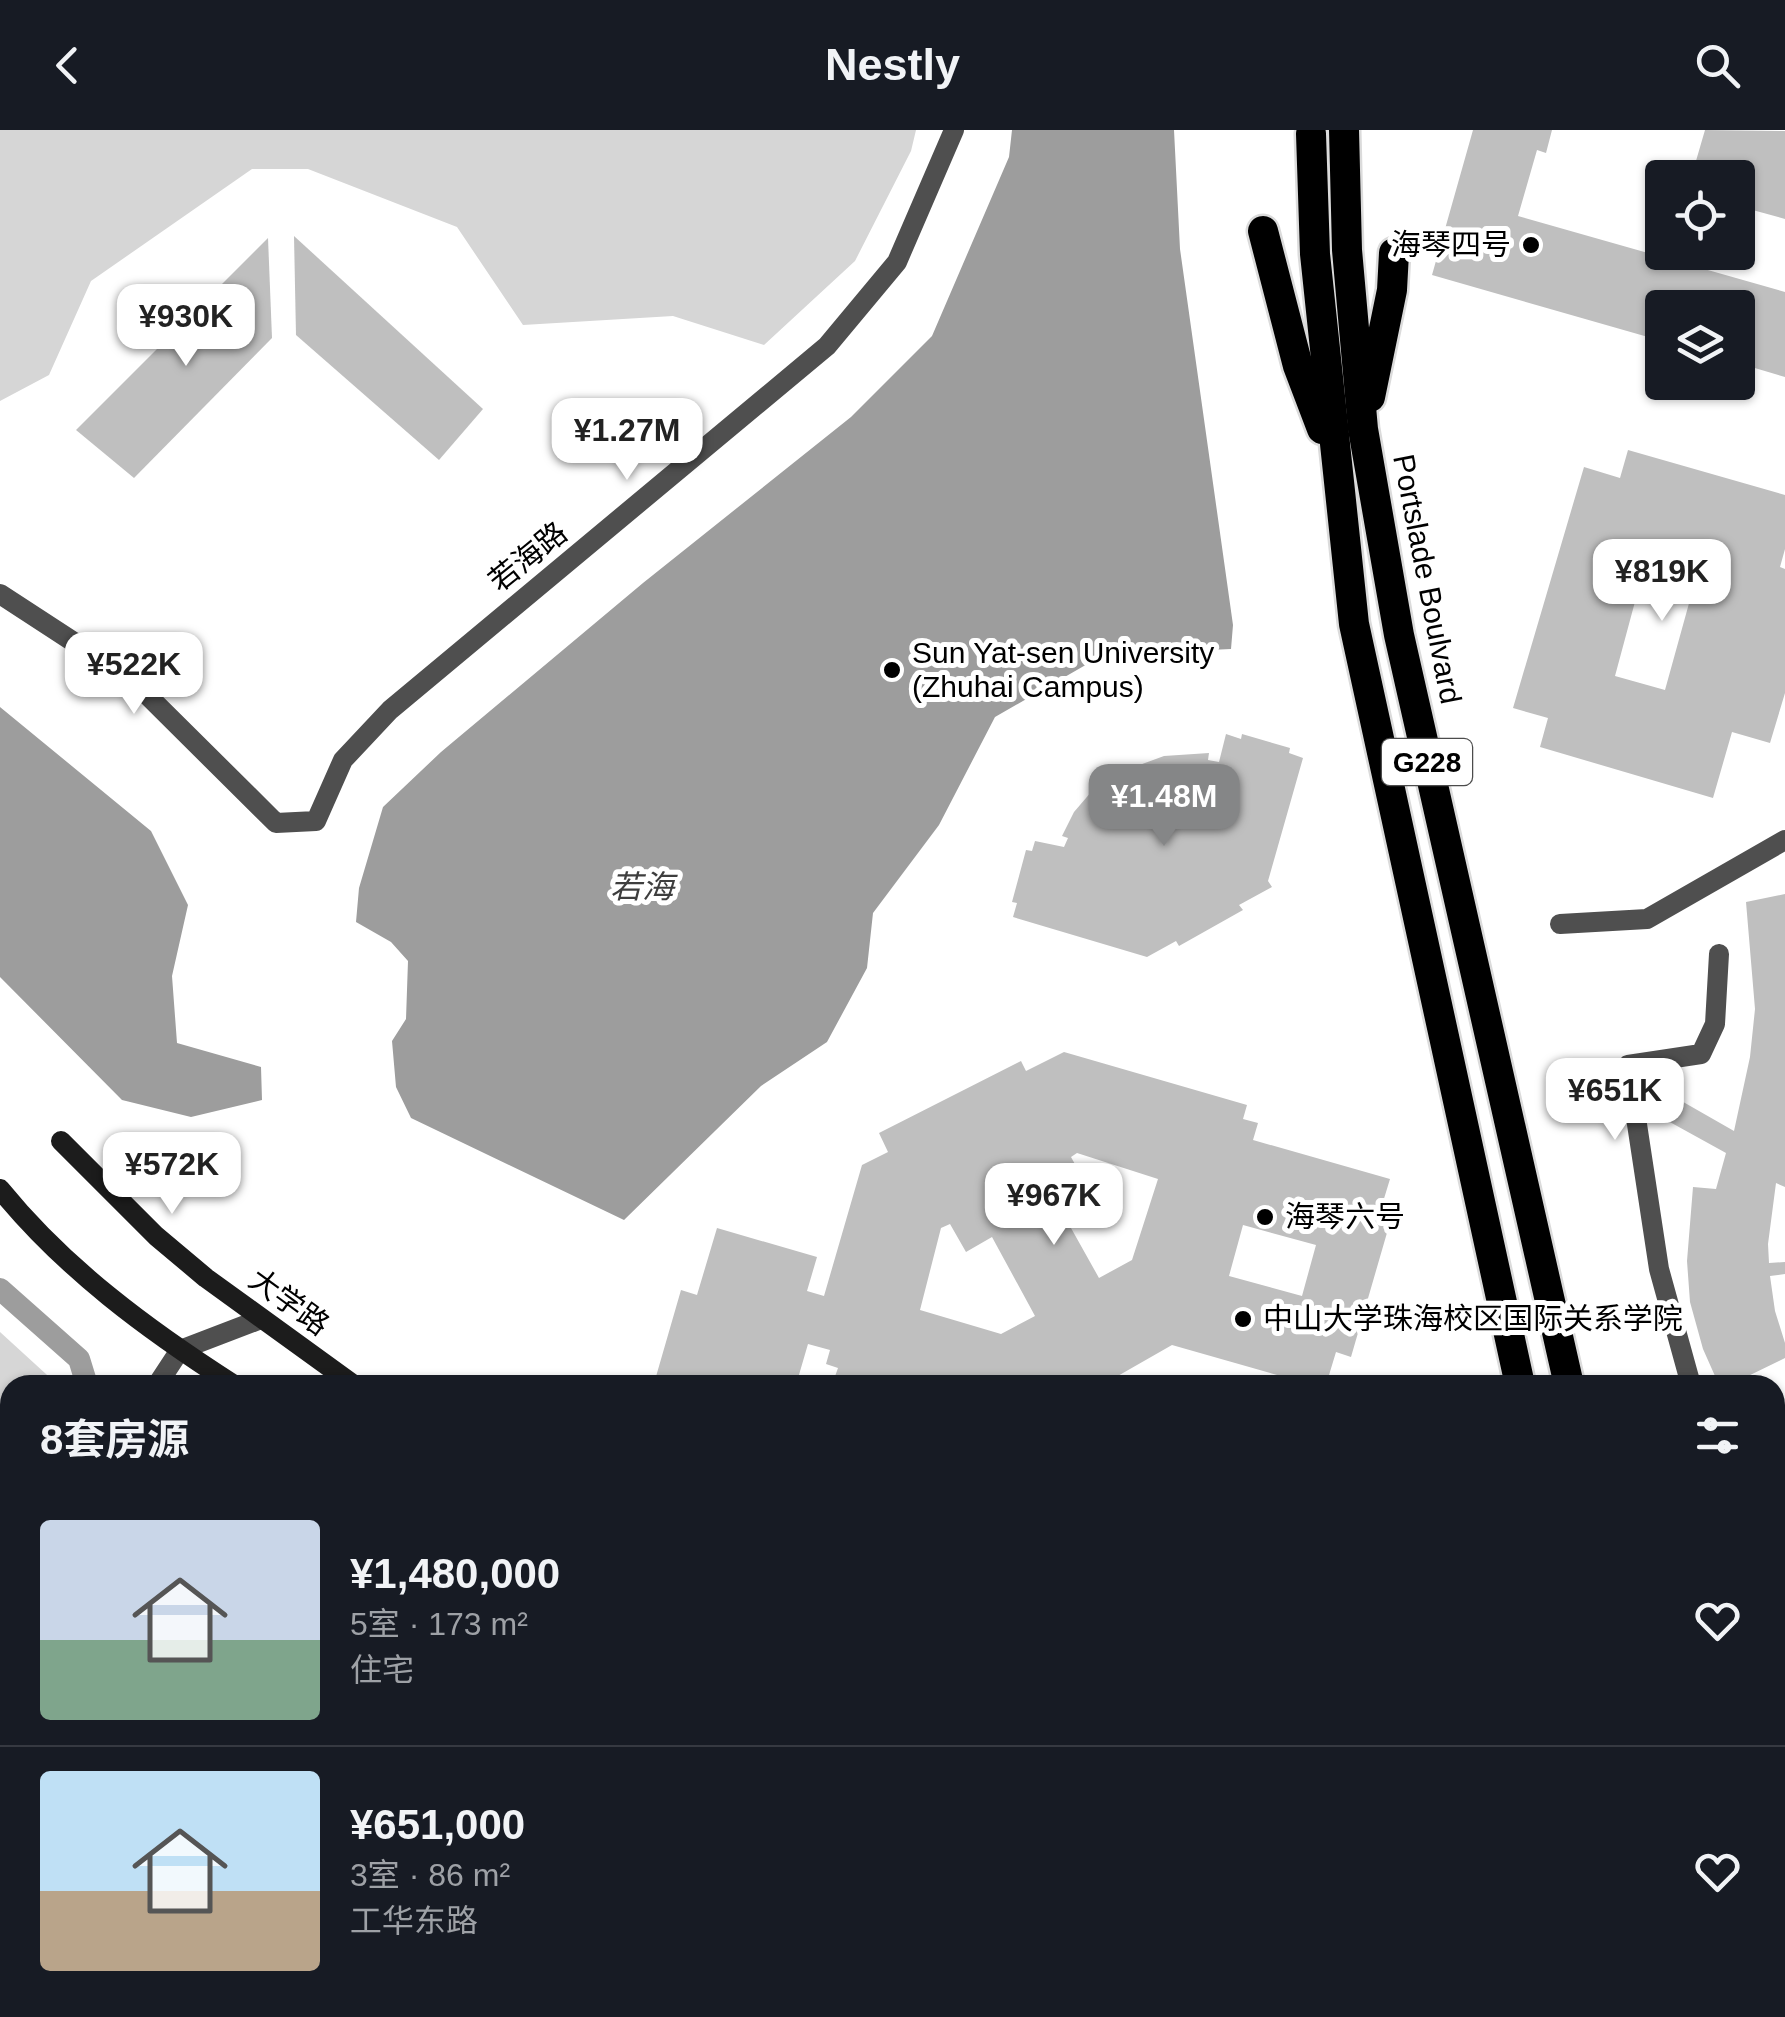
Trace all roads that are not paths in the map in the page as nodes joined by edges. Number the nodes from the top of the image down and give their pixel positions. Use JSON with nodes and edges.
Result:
{"nodes":[{"id":1,"x":954,"y":130,"type":"edge"},
{"id":2,"x":1344,"y":130,"type":"edge"},
{"id":3,"x":1311,"y":134,"type":"dead end"},
{"id":4,"x":1263,"y":231,"type":"dead end"},
{"id":5,"x":1394,"y":253,"type":"dead end"},
{"id":6,"x":1363,"y":430,"type":"junction"},
{"id":7,"x":1338,"y":472,"type":"junction"},
{"id":8,"x":0,"y":594,"type":"edge"},
{"id":9,"x":1785,"y":840,"type":"edge"},
{"id":10,"x":1560,"y":924,"type":"dead end"},
{"id":11,"x":1720,"y":954,"type":"dead end"},
{"id":12,"x":61,"y":1141,"type":"dead end"},
{"id":13,"x":0,"y":1189,"type":"edge"},
{"id":14,"x":261,"y":1319,"type":"junction"},
{"id":15,"x":180,"y":1350,"type":"junction"},
{"id":16,"x":164,"y":1375,"type":"edge"},
{"id":17,"x":219,"y":1375,"type":"edge"},
{"id":18,"x":340,"y":1375,"type":"edge"},
{"id":19,"x":1518,"y":1375,"type":"edge"},
{"id":20,"x":1567,"y":1375,"type":"edge"},
{"id":21,"x":1689,"y":1375,"type":"edge"}],
"edges":[{"from":1,"to":8,"type":"street","name":"若海路"},
{"from":2,"to":6,"type":"highway","name":"Portslade Boulvard","number":"G228"},
{"from":3,"to":7,"type":"highway","number":"G228"},
{"from":4,"to":7,"type":"highway"},
{"from":5,"to":6,"type":"highway"},
{"from":6,"to":20,"type":"highway","name":"Portslade Boulvard","number":"G228"},
{"from":7,"to":19,"type":"highway","number":"G228"},
{"from":9,"to":10,"type":"street"},
{"from":11,"to":21,"type":"street"},
{"from":12,"to":14,"type":"street","name":"大学路"},
{"from":13,"to":15,"type":"street"},
{"from":14,"to":15,"type":"street"},
{"from":14,"to":18,"type":"street","name":"大学路"},
{"from":15,"to":16,"type":"street"},
{"from":15,"to":17,"type":"street"}]}
